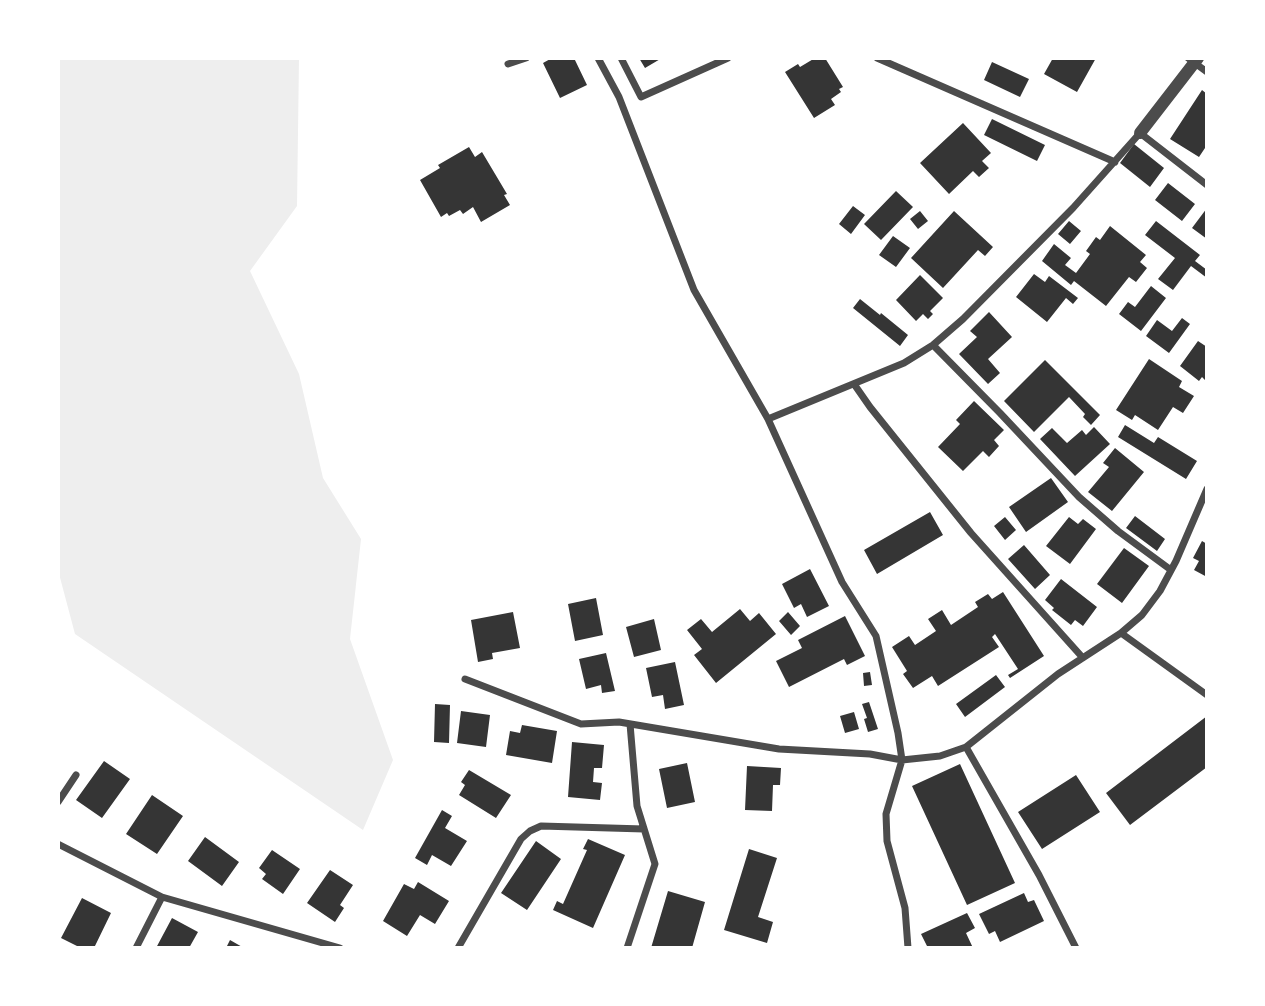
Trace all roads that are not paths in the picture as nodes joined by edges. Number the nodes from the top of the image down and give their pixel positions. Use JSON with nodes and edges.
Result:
{"nodes":[{"id":1,"x":526,"y":58,"type":"edge"},
{"id":2,"x":598,"y":58,"type":"edge"},
{"id":3,"x":621,"y":58,"type":"edge"},
{"id":4,"x":728,"y":58,"type":"edge"},
{"id":5,"x":877,"y":58,"type":"edge"},
{"id":6,"x":1193,"y":59,"type":"edge"},
{"id":7,"x":508,"y":64,"type":"dead end"},
{"id":8,"x":1207,"y":72,"type":"edge"},
{"id":9,"x":1140,"y":133,"type":"junction"},
{"id":10,"x":1115,"y":162,"type":"junction"},
{"id":11,"x":1207,"y":185,"type":"edge"},
{"id":12,"x":933,"y":345,"type":"junction"},
{"id":13,"x":854,"y":384,"type":"junction"},
{"id":14,"x":768,"y":419,"type":"junction"},
{"id":15,"x":1207,"y":489,"type":"edge"},
{"id":16,"x":1171,"y":570,"type":"junction"},
{"id":17,"x":1121,"y":633,"type":"junction"},
{"id":18,"x":1083,"y":658,"type":"junction"},
{"id":19,"x":465,"y":679,"type":"dead end"},
{"id":20,"x":1207,"y":695,"type":"edge"},
{"id":21,"x":631,"y":724,"type":"junction"},
{"id":22,"x":966,"y":747,"type":"junction"},
{"id":23,"x":902,"y":760,"type":"junction"},
{"id":24,"x":76,"y":775,"type":"dead end"},
{"id":25,"x":58,"y":802,"type":"edge"},
{"id":26,"x":644,"y":829,"type":"junction"},
{"id":27,"x":58,"y":844,"type":"edge"},
{"id":28,"x":162,"y":897,"type":"junction"},
{"id":29,"x":136,"y":948,"type":"edge"},
{"id":30,"x":340,"y":948,"type":"edge"},
{"id":31,"x":458,"y":948,"type":"edge"},
{"id":32,"x":627,"y":948,"type":"edge"},
{"id":33,"x":908,"y":948,"type":"edge"},
{"id":34,"x":1076,"y":948,"type":"edge"}],
"edges":[{"from":1,"to":7,"type":"street"},
{"from":2,"to":14,"type":"street"},
{"from":3,"to":4,"type":"street"},
{"from":5,"to":10,"type":"street"},
{"from":6,"to":8,"type":"street"},
{"from":6,"to":9,"type":"street"},
{"from":9,"to":10,"type":"street"},
{"from":9,"to":11,"type":"street"},
{"from":10,"to":12,"type":"street"},
{"from":12,"to":13,"type":"street"},
{"from":12,"to":16,"type":"street"},
{"from":13,"to":14,"type":"street"},
{"from":13,"to":18,"type":"street"},
{"from":14,"to":23,"type":"street"},
{"from":15,"to":16,"type":"street"},
{"from":16,"to":17,"type":"street"},
{"from":17,"to":18,"type":"street"},
{"from":17,"to":20,"type":"street"},
{"from":18,"to":22,"type":"street"},
{"from":19,"to":21,"type":"street"},
{"from":21,"to":23,"type":"street"},
{"from":21,"to":26,"type":"street"},
{"from":22,"to":23,"type":"street"},
{"from":22,"to":34,"type":"street"},
{"from":23,"to":33,"type":"street"},
{"from":24,"to":25,"type":"street"},
{"from":26,"to":31,"type":"street"},
{"from":26,"to":32,"type":"street"},
{"from":27,"to":28,"type":"street"},
{"from":28,"to":29,"type":"street"},
{"from":28,"to":30,"type":"street"}]}
